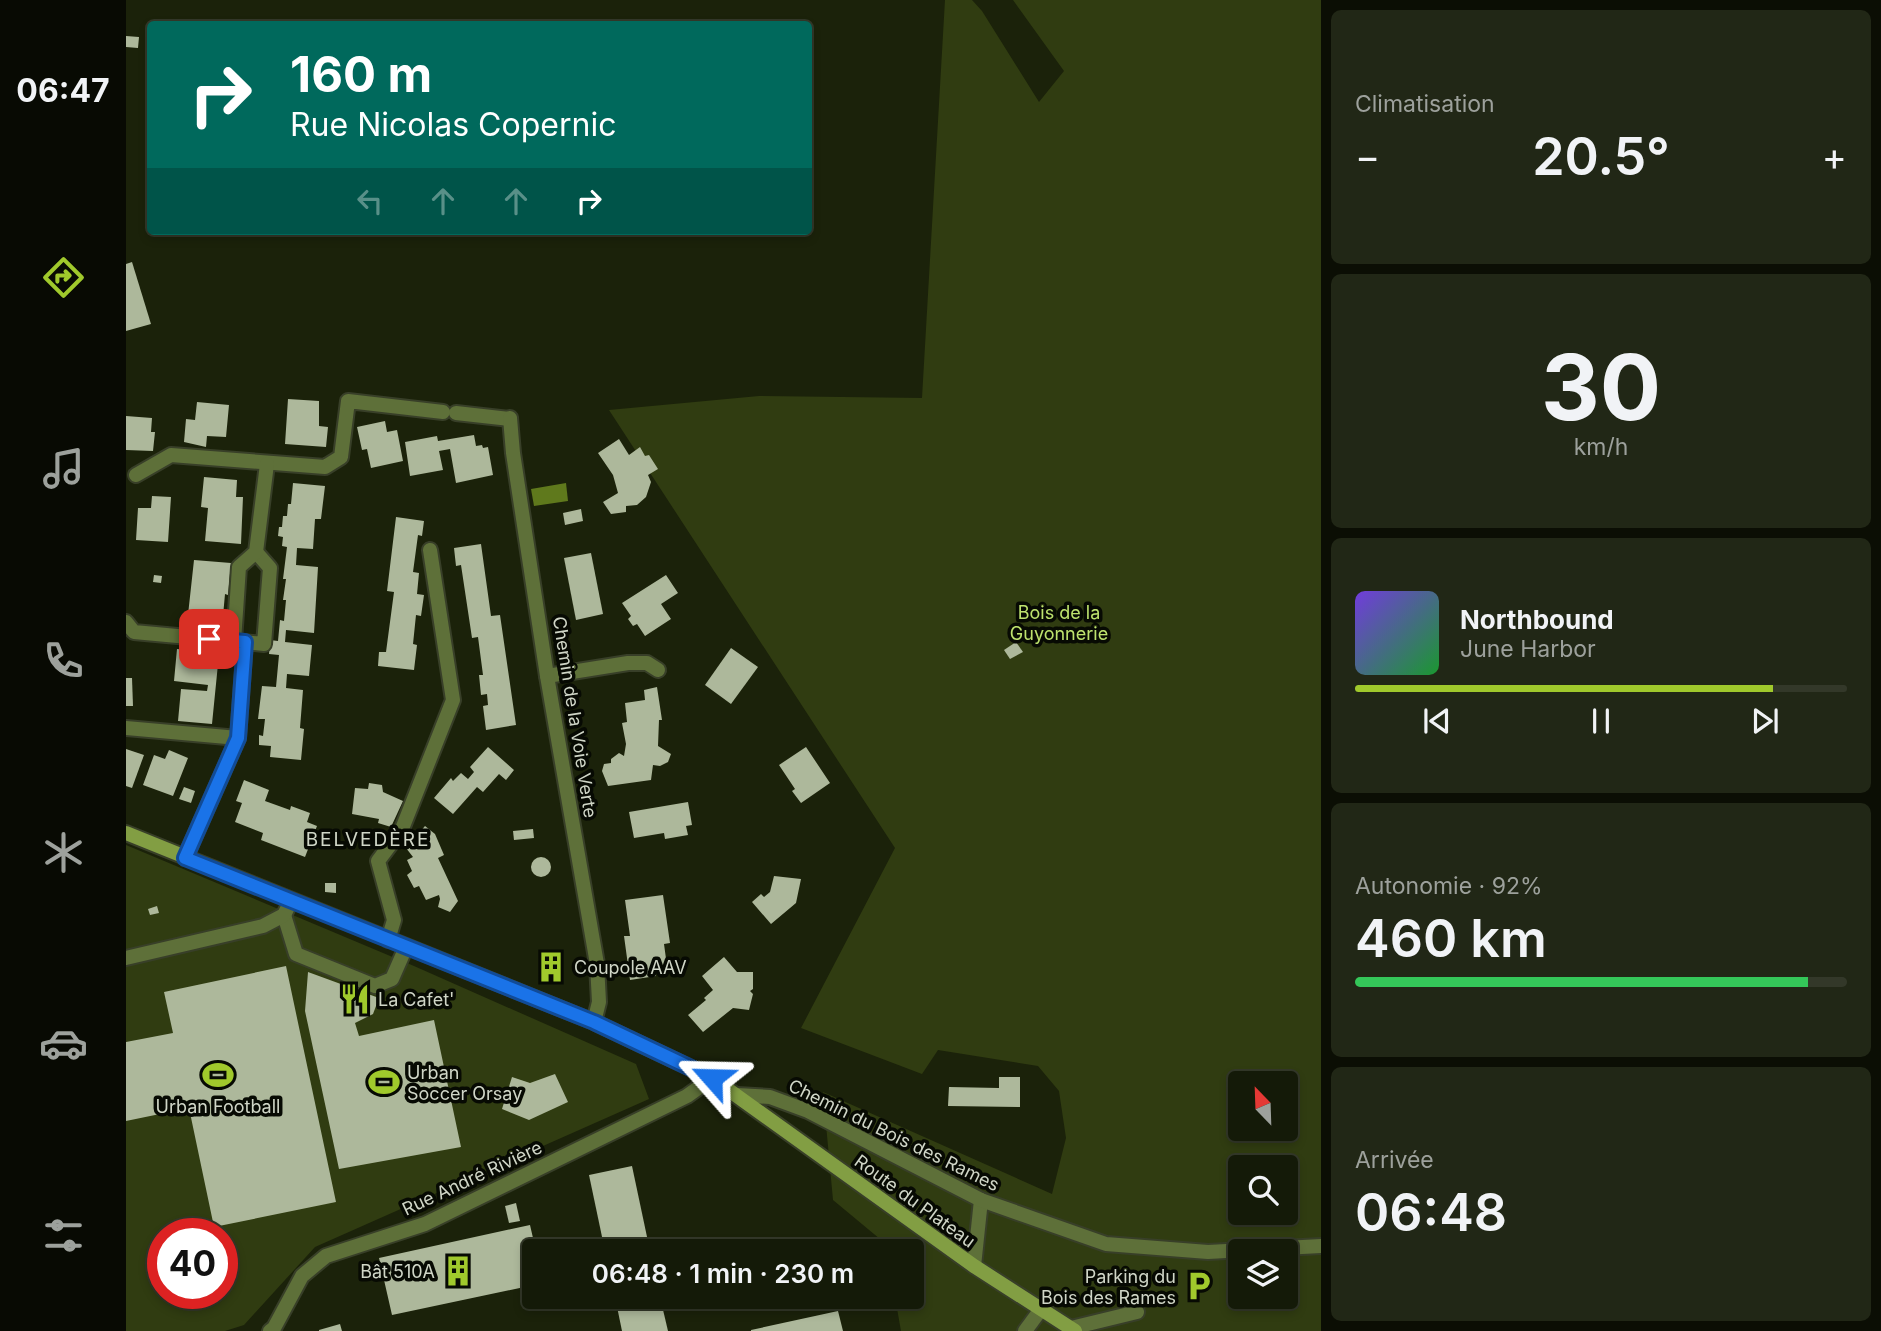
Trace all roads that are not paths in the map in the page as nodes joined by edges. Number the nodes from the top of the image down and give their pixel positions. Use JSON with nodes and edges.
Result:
{"nodes":[{"id":1,"x":267,"y":464,"type":"junction"},
{"id":2,"x":136,"y":475,"type":"dead end"},
{"id":3,"x":430,"y":550,"type":"dead end"},
{"id":4,"x":256,"y":552,"type":"junction"},
{"id":5,"x":126,"y":622,"type":"edge"},
{"id":6,"x":240,"y":642,"type":"junction"},
{"id":7,"x":658,"y":670,"type":"dead end"},
{"id":8,"x":547,"y":676,"type":"junction"},
{"id":9,"x":126,"y":728,"type":"edge"},
{"id":10,"x":238,"y":738,"type":"junction"},
{"id":11,"x":126,"y":833,"type":"edge"},
{"id":12,"x":185,"y":858,"type":"junction"},
{"id":13,"x":291,"y":901,"type":"junction"},
{"id":14,"x":284,"y":915,"type":"junction"},
{"id":15,"x":388,"y":940,"type":"junction"},
{"id":16,"x":406,"y":947,"type":"junction"},
{"id":17,"x":126,"y":958,"type":"edge"},
{"id":18,"x":594,"y":1022,"type":"junction"},
{"id":19,"x":712,"y":1078,"type":"junction"},
{"id":20,"x":737,"y":1095,"type":"junction"},
{"id":21,"x":981,"y":1200,"type":"junction"},
{"id":22,"x":1321,"y":1246,"type":"edge"},
{"id":23,"x":974,"y":1266,"type":"junction"},
{"id":24,"x":1042,"y":1308,"type":"junction"},
{"id":25,"x":1137,"y":1312,"type":"dead end"},
{"id":26,"x":1073,"y":1329,"type":"edge"},
{"id":27,"x":270,"y":1331,"type":"edge"},
{"id":28,"x":1025,"y":1331,"type":"edge"}],
"edges":[{"from":1,"to":2,"type":"street"},
{"from":1,"to":4,"type":"street"},
{"from":1,"to":8,"type":"street","name":"Chemin de la Voie Verte"},
{"from":3,"to":15,"type":"street"},
{"from":4,"to":6,"type":"street"},
{"from":4,"to":6,"type":"street"},
{"from":5,"to":6,"type":"street"},
{"from":6,"to":10,"type":"street"},
{"from":7,"to":8,"type":"street"},
{"from":8,"to":18,"type":"street","name":"Chemin de la Voie Verte"},
{"from":9,"to":10,"type":"street"},
{"from":10,"to":12,"type":"street"},
{"from":11,"to":12,"type":"street","name":"Route du Plateau"},
{"from":12,"to":13,"type":"street","name":"Route du Plateau"},
{"from":13,"to":14,"type":"street"},
{"from":13,"to":15,"type":"street","name":"Route du Plateau"},
{"from":14,"to":16,"type":"street"},
{"from":14,"to":17,"type":"street"},
{"from":15,"to":16,"type":"street","name":"Route du Plateau"},
{"from":16,"to":18,"type":"street","name":"Route du Plateau"},
{"from":18,"to":19,"type":"street","name":"Route du Plateau"},
{"from":19,"to":20,"type":"street","name":"Route du Plateau"},
{"from":19,"to":27,"type":"street","name":"Rue André Rivière"},
{"from":20,"to":21,"type":"street","name":"Chemin du Bois des Rames"},
{"from":20,"to":23,"type":"street","name":"Route du Plateau"},
{"from":21,"to":22,"type":"street","name":"Chemin du Bois des Rames"},
{"from":21,"to":23,"type":"street"},
{"from":23,"to":24,"type":"street","name":"Route du Plateau"},
{"from":24,"to":26,"type":"street","name":"Route du Plateau"},
{"from":24,"to":28,"type":"street"},
{"from":25,"to":26,"type":"street"}]}
